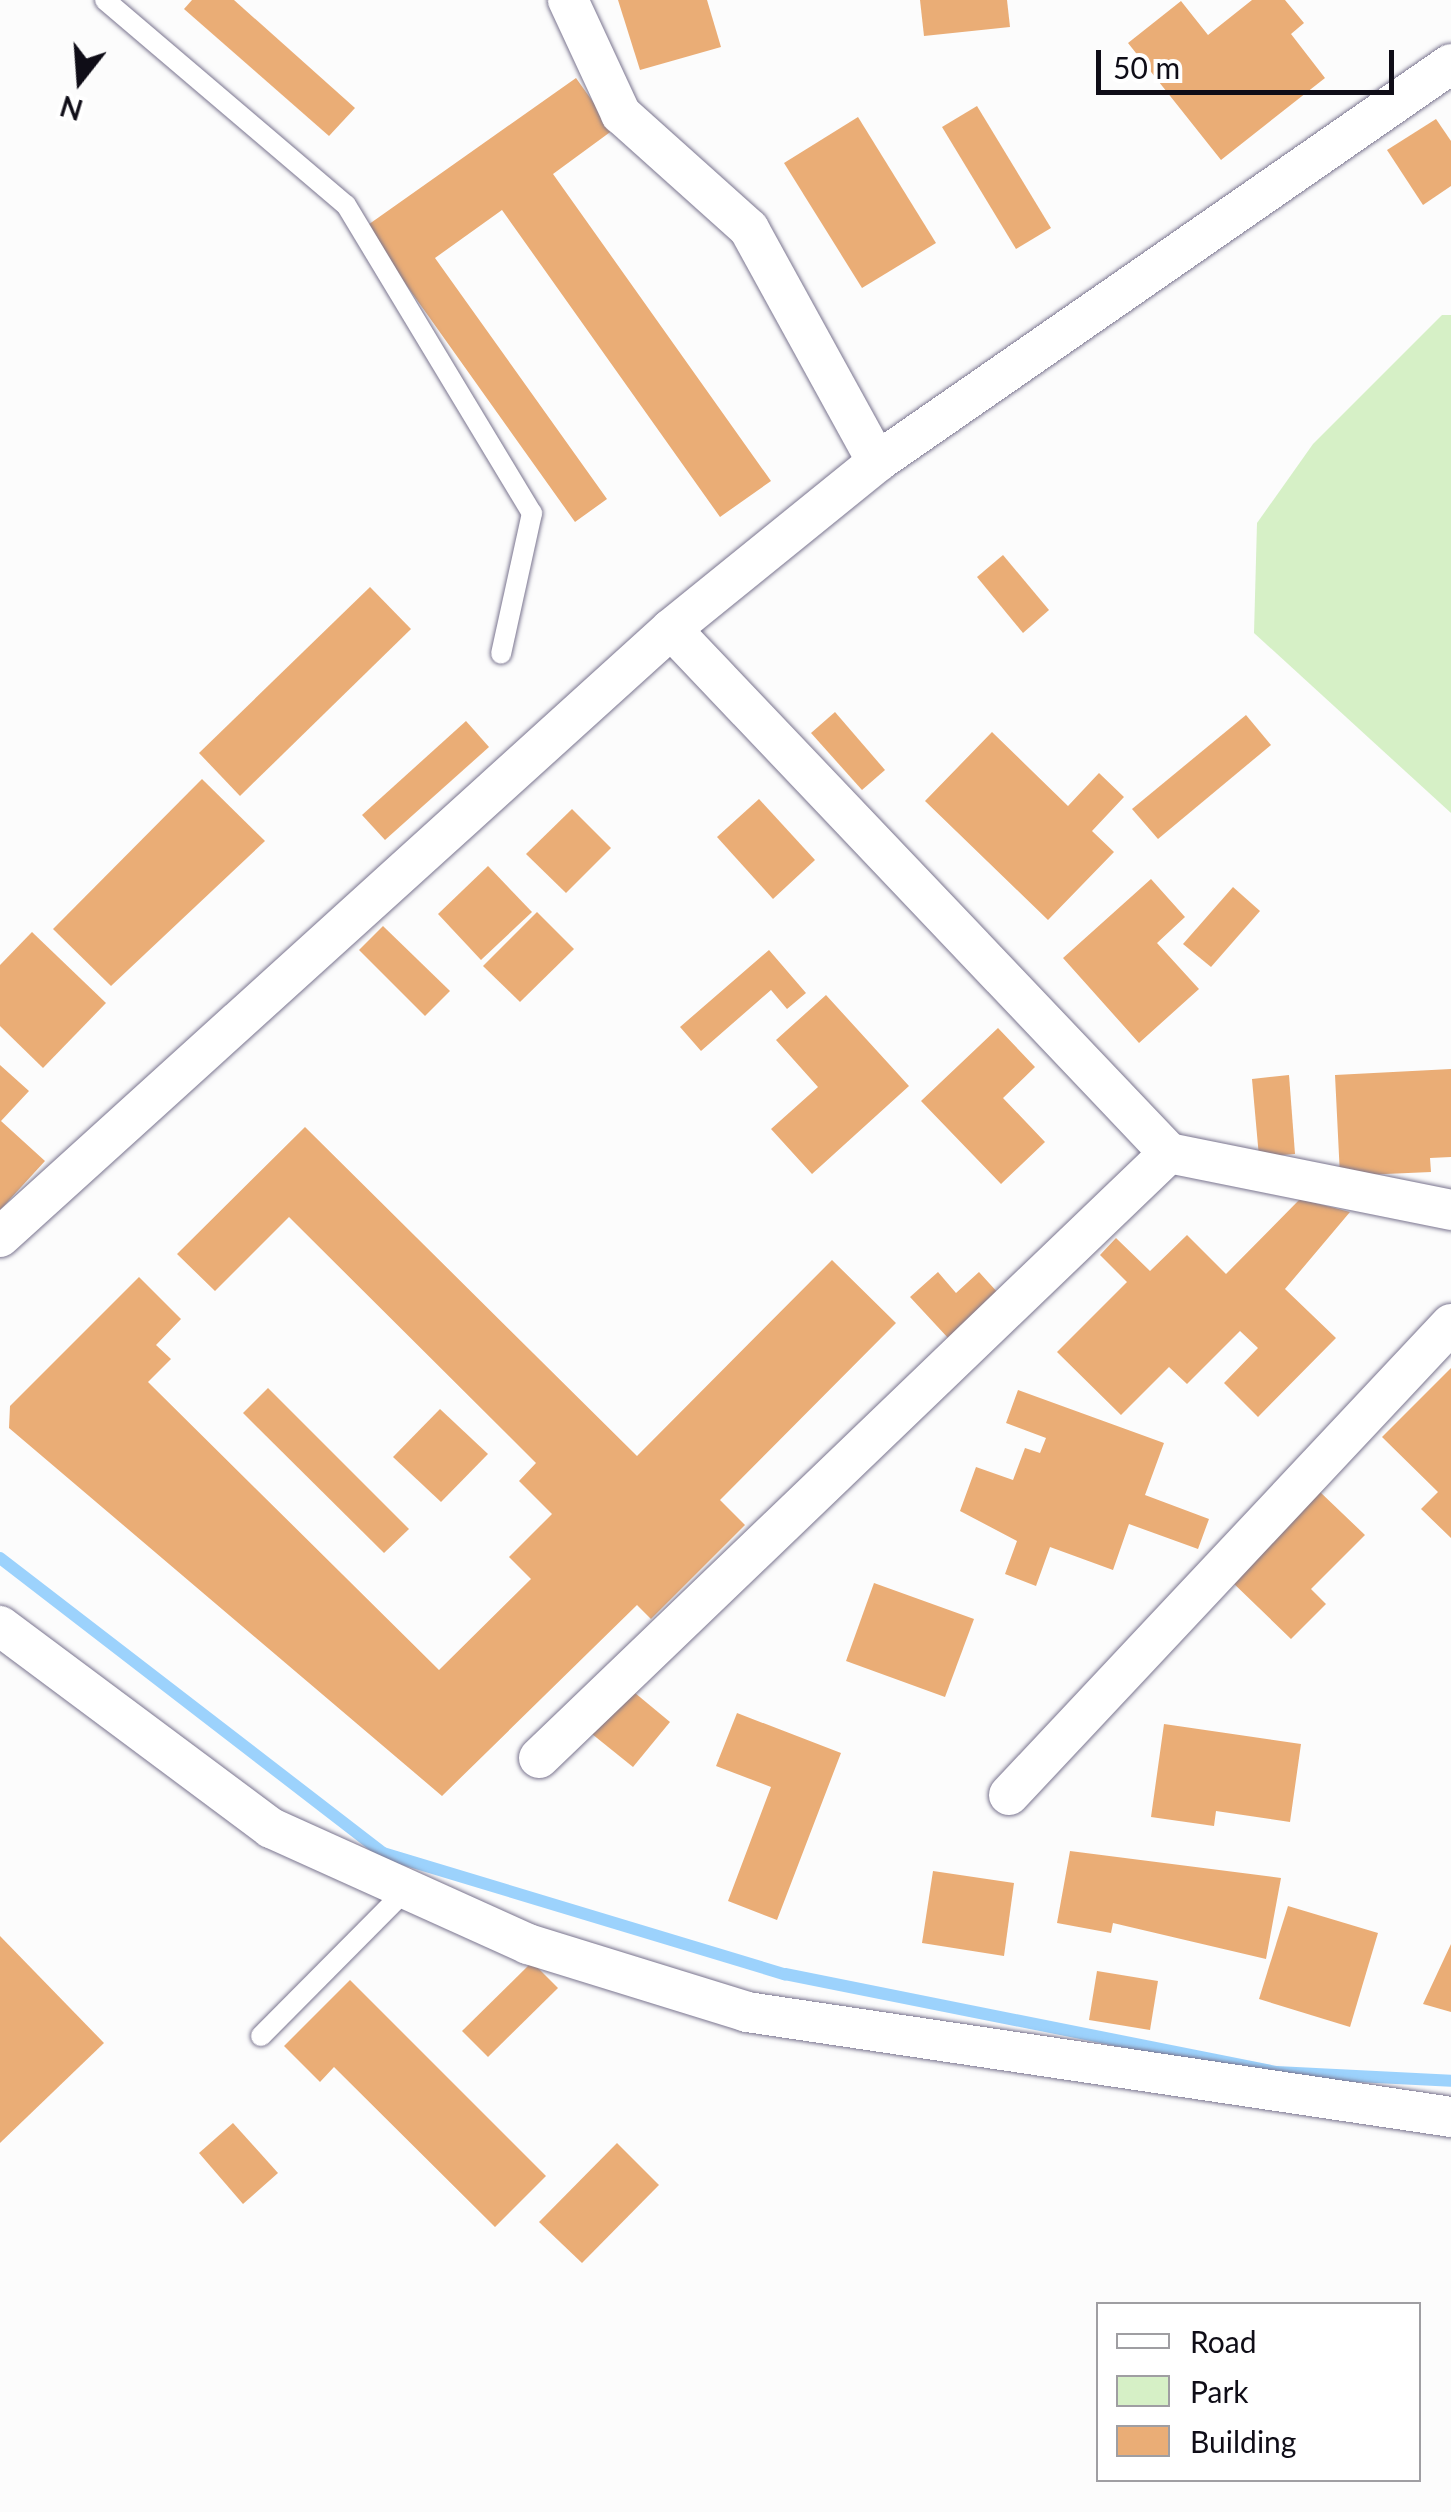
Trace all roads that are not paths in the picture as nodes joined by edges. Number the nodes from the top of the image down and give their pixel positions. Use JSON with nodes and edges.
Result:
{"nodes":[{"id":1,"x":105,"y":0,"type":"edge"},
{"id":2,"x":568,"y":0,"type":"edge"},
{"id":3,"x":1451,"y":64,"type":"edge"},
{"id":4,"x":877,"y":462,"type":"junction"},
{"id":5,"x":672,"y":629,"type":"junction"},
{"id":6,"x":501,"y":654,"type":"dead end"},
{"id":7,"x":1169,"y":1153,"type":"junction"},
{"id":8,"x":1451,"y":1210,"type":"edge"},
{"id":9,"x":0,"y":1237,"type":"edge"},
{"id":10,"x":1451,"y":1324,"type":"edge"},
{"id":11,"x":0,"y":1626,"type":"edge"},
{"id":12,"x":539,"y":1758,"type":"dead end"},
{"id":13,"x":1009,"y":1794,"type":"dead end"},
{"id":14,"x":406,"y":1890,"type":"junction"},
{"id":15,"x":261,"y":2036,"type":"dead end"},
{"id":16,"x":1451,"y":2117,"type":"edge"}],
"edges":[{"from":1,"to":6,"type":"lane"},
{"from":2,"to":4,"type":"street"},
{"from":3,"to":4,"type":"street"},
{"from":4,"to":5,"type":"street"},
{"from":5,"to":7,"type":"street"},
{"from":5,"to":9,"type":"street"},
{"from":7,"to":8,"type":"street"},
{"from":7,"to":12,"type":"street"},
{"from":10,"to":13,"type":"street"},
{"from":11,"to":14,"type":"street"},
{"from":14,"to":15,"type":"lane"},
{"from":14,"to":16,"type":"street"}]}
